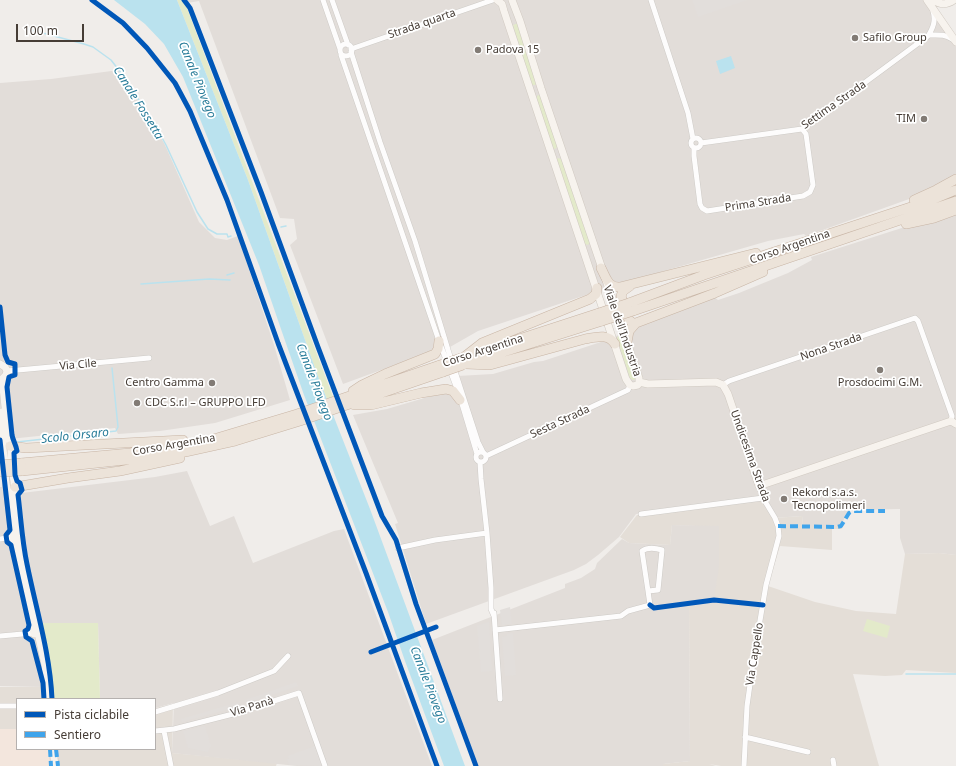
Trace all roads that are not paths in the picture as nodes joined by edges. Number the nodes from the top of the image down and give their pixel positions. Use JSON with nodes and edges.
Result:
{"nodes":[{"id":1,"x":323,"y":0,"type":"edge"},
{"id":2,"x":332,"y":0,"type":"edge"},
{"id":3,"x":493,"y":0,"type":"edge"},
{"id":4,"x":512,"y":0,"type":"edge"},
{"id":5,"x":651,"y":0,"type":"edge"},
{"id":6,"x":927,"y":0,"type":"edge"},
{"id":7,"x":954,"y":0,"type":"edge"},
{"id":8,"x":500,"y":2,"type":"edge"},
{"id":9,"x":933,"y":4,"type":"edge"},
{"id":10,"x":929,"y":35,"type":"junction"},
{"id":11,"x":956,"y":42,"type":"edge"},
{"id":12,"x":350,"y":48,"type":"junction"},
{"id":13,"x":341,"y":52,"type":"junction"},
{"id":14,"x":541,"y":88,"type":"junction"},
{"id":15,"x":530,"y":92,"type":"junction"},
{"id":16,"x":802,"y":129,"type":"junction"},
{"id":17,"x":693,"y":139,"type":"junction"},
{"id":18,"x":380,"y":142,"type":"junction"},
{"id":19,"x":701,"y":143,"type":"junction"},
{"id":20,"x":373,"y":145,"type":"junction"},
{"id":21,"x":694,"y":148,"type":"junction"},
{"id":22,"x":562,"y":150,"type":"junction"},
{"id":23,"x":551,"y":154,"type":"junction"},
{"id":24,"x":956,"y":179,"type":"edge"},
{"id":25,"x":956,"y":190,"type":"edge"},
{"id":26,"x":954,"y":205,"type":"edge"},
{"id":27,"x":866,"y":221,"type":"junction"},
{"id":28,"x":408,"y":224,"type":"junction"},
{"id":29,"x":401,"y":230,"type":"junction"},
{"id":30,"x":819,"y":237,"type":"junction"},
{"id":31,"x":405,"y":240,"type":"junction"},
{"id":32,"x":415,"y":244,"type":"junction"},
{"id":33,"x":822,"y":247,"type":"junction"},
{"id":34,"x":601,"y":268,"type":"junction"},
{"id":35,"x":630,"y":286,"type":"junction"},
{"id":36,"x":596,"y":288,"type":"junction"},
{"id":37,"x":631,"y":307,"type":"junction"},
{"id":38,"x":636,"y":323,"type":"junction"},
{"id":39,"x":439,"y":341,"type":"junction"},
{"id":40,"x":627,"y":342,"type":"junction"},
{"id":41,"x":615,"y":344,"type":"junction"},
{"id":42,"x":149,"y":358,"type":"dead end"},
{"id":43,"x":463,"y":361,"type":"junction"},
{"id":44,"x":0,"y":364,"type":"edge"},
{"id":45,"x":7,"y":371,"type":"junction"},
{"id":46,"x":2,"y":378,"type":"edge"},
{"id":47,"x":639,"y":382,"type":"junction"},
{"id":48,"x":630,"y":385,"type":"junction"},
{"id":49,"x":723,"y":385,"type":"junction"},
{"id":50,"x":460,"y":400,"type":"junction"},
{"id":51,"x":345,"y":402,"type":"junction"},
{"id":52,"x":0,"y":412,"type":"edge"},
{"id":53,"x":298,"y":417,"type":"junction"},
{"id":54,"x":954,"y":422,"type":"edge"},
{"id":55,"x":217,"y":438,"type":"junction"},
{"id":56,"x":235,"y":441,"type":"junction"},
{"id":57,"x":7,"y":448,"type":"junction"},
{"id":58,"x":477,"y":454,"type":"junction"},
{"id":59,"x":485,"y":454,"type":"junction"},
{"id":60,"x":480,"y":462,"type":"junction"},
{"id":61,"x":0,"y":465,"type":"edge"},
{"id":62,"x":22,"y":467,"type":"junction"},
{"id":63,"x":0,"y":472,"type":"edge"},
{"id":64,"x":11,"y":486,"type":"junction"},
{"id":65,"x":759,"y":486,"type":"junction"},
{"id":66,"x":763,"y":498,"type":"junction"},
{"id":67,"x":641,"y":514,"type":"dead end"},
{"id":68,"x":778,"y":526,"type":"joint"},
{"id":69,"x":487,"y":533,"type":"junction"},
{"id":70,"x":13,"y":537,"type":"junction"},
{"id":71,"x":0,"y":539,"type":"edge"},
{"id":72,"x":20,"y":543,"type":"junction"},
{"id":73,"x":398,"y":548,"type":"dead end"},
{"id":74,"x":648,"y":591,"type":"junction"},
{"id":75,"x":36,"y":625,"type":"junction"},
{"id":76,"x":495,"y":630,"type":"junction"},
{"id":77,"x":34,"y":633,"type":"junction"},
{"id":78,"x":0,"y":636,"type":"edge"},
{"id":79,"x":288,"y":656,"type":"dead end"},
{"id":80,"x":47,"y":683,"type":"junction"},
{"id":81,"x":48,"y":698,"type":"edge"},
{"id":82,"x":500,"y":699,"type":"dead end"},
{"id":83,"x":0,"y":706,"type":"edge"},
{"id":84,"x":16,"y":706,"type":"edge"},
{"id":85,"x":156,"y":712,"type":"edge"},
{"id":86,"x":156,"y":731,"type":"edge"},
{"id":87,"x":164,"y":731,"type":"junction"},
{"id":88,"x":744,"y":737,"type":"junction"},
{"id":89,"x":53,"y":750,"type":"edge"},
{"id":90,"x":808,"y":752,"type":"dead end"},
{"id":91,"x":833,"y":760,"type":"dead end"},
{"id":92,"x":55,"y":766,"type":"edge"},
{"id":93,"x":171,"y":766,"type":"edge"},
{"id":94,"x":325,"y":766,"type":"edge"},
{"id":95,"x":744,"y":766,"type":"edge"},
{"id":96,"x":834,"y":766,"type":"edge"}],
"edges":[{"from":1,"to":13,"type":"street"},
{"from":2,"to":12,"type":"street"},
{"from":3,"to":12,"type":"street","name":"Strada quarta"},
{"from":4,"to":8,"type":"street","name":"Viale dell'Industria"},
{"from":4,"to":14,"type":"street","name":"Viale dell'Industria"},
{"from":5,"to":17,"type":"street","name":"Prima Strada"},
{"from":6,"to":9,"type":"street"},
{"from":7,"to":9,"type":"street"},
{"from":8,"to":15,"type":"street","name":"Viale dell'Industria"},
{"from":9,"to":10,"type":"street"},
{"from":9,"to":11,"type":"street"},
{"from":10,"to":11,"type":"street"},
{"from":10,"to":16,"type":"street","name":"Settima Strada"},
{"from":12,"to":13,"type":"street"},
{"from":12,"to":13,"type":"street"},
{"from":12,"to":18,"type":"street"},
{"from":13,"to":20,"type":"street"},
{"from":14,"to":15,"type":"street"},
{"from":14,"to":22,"type":"street","name":"Viale dell'Industria"},
{"from":15,"to":23,"type":"street","name":"Viale dell'Industria"},
{"from":16,"to":19,"type":"street","name":"Settima Strada"},
{"from":16,"to":21,"type":"street","name":"Prima Strada"},
{"from":17,"to":19,"type":"street"},
{"from":17,"to":21,"type":"street","name":"Prima Strada"},
{"from":18,"to":20,"type":"street"},
{"from":18,"to":28,"type":"street"},
{"from":19,"to":21,"type":"street"},
{"from":20,"to":29,"type":"street"},
{"from":22,"to":23,"type":"street"},
{"from":22,"to":34,"type":"street","name":"Viale dell'Industria"},
{"from":23,"to":36,"type":"street","name":"Viale dell'Industria"},
{"from":24,"to":27,"type":"highway"},
{"from":25,"to":27,"type":"highway","name":"Corso Argentina"},
{"from":26,"to":33,"type":"highway","name":"Corso Argentina"},
{"from":27,"to":30,"type":"highway","name":"Corso Argentina"},
{"from":28,"to":29,"type":"street"},
{"from":28,"to":32,"type":"street"},
{"from":29,"to":31,"type":"street"},
{"from":30,"to":35,"type":"highway"},
{"from":30,"to":37,"type":"highway","name":"Corso Argentina"},
{"from":31,"to":32,"type":"street"},
{"from":31,"to":39,"type":"street"},
{"from":32,"to":59,"type":"street"},
{"from":33,"to":37,"type":"highway","name":"Corso Argentina"},
{"from":33,"to":38,"type":"highway"},
{"from":34,"to":35,"type":"highway"},
{"from":34,"to":40,"type":"street","name":"Viale dell'Industria"},
{"from":35,"to":38,"type":"highway"},
{"from":36,"to":41,"type":"street","name":"Viale dell'Industria"},
{"from":36,"to":43,"type":"highway"},
{"from":37,"to":43,"type":"highway","name":"Corso Argentina","bridge":true},
{"from":38,"to":40,"type":"highway"},
{"from":39,"to":50,"type":"street"},
{"from":39,"to":51,"type":"highway"},
{"from":40,"to":47,"type":"street","name":"Viale dell'Industria"},
{"from":41,"to":43,"type":"highway"},
{"from":41,"to":48,"type":"street","name":"Viale dell'Industria"},
{"from":42,"to":45,"type":"street","name":"Via Cile"},
{"from":43,"to":51,"type":"highway","name":"Corso Argentina","bridge":true},
{"from":44,"to":45,"type":"street"},
{"from":45,"to":46,"type":"street"},
{"from":46,"to":57,"type":"street"},
{"from":47,"to":48,"type":"street","name":"Viale dell'Industria"},
{"from":47,"to":49,"type":"street"},
{"from":48,"to":59,"type":"street","name":"Sesta Strada"},
{"from":49,"to":54,"type":"street","name":"Nona Strada"},
{"from":49,"to":65,"type":"street","name":"Undicesima Strada"},
{"from":50,"to":51,"type":"highway"},
{"from":50,"to":58,"type":"street"},
{"from":51,"to":53,"type":"highway","name":"Corso Argentina"},
{"from":52,"to":57,"type":"street"},
{"from":53,"to":55,"type":"highway","name":"Corso Argentina"},
{"from":53,"to":56,"type":"highway","name":"Corso Argentina"},
{"from":54,"to":65,"type":"street","name":"Nona Strada"},
{"from":55,"to":57,"type":"highway"},
{"from":55,"to":62,"type":"highway","name":"Corso Argentina"},
{"from":56,"to":62,"type":"highway","name":"Corso Argentina"},
{"from":56,"to":64,"type":"highway"},
{"from":57,"to":64,"type":"street"},
{"from":58,"to":59,"type":"street"},
{"from":58,"to":60,"type":"street"},
{"from":59,"to":60,"type":"street"},
{"from":60,"to":69,"type":"street"},
{"from":61,"to":62,"type":"highway","name":"Corso Argentina","bridge":true},
{"from":62,"to":63,"type":"highway","name":"Corso Argentina","bridge":true},
{"from":64,"to":70,"type":"street"},
{"from":64,"to":72,"type":"street"},
{"from":65,"to":66,"type":"street","name":"Undicesima Strada"},
{"from":66,"to":67,"type":"street"},
{"from":66,"to":68,"type":"street","name":"Undicesima Strada"},
{"from":68,"to":88,"type":"street","name":"Via Cappello"},
{"from":69,"to":73,"type":"street"},
{"from":69,"to":76,"type":"street"},
{"from":70,"to":71,"type":"street"},
{"from":70,"to":72,"type":"street"},
{"from":70,"to":77,"type":"street"},
{"from":72,"to":75,"type":"street"},
{"from":74,"to":74,"type":"street"},
{"from":74,"to":76,"type":"street"},
{"from":75,"to":77,"type":"street"},
{"from":75,"to":80,"type":"street"},
{"from":76,"to":82,"type":"street"},
{"from":77,"to":78,"type":"street"},
{"from":77,"to":80,"type":"street"},
{"from":79,"to":85,"type":"street"},
{"from":80,"to":81,"type":"street"},
{"from":83,"to":84,"type":"street"},
{"from":86,"to":87,"type":"street"},
{"from":87,"to":93,"type":"street"},
{"from":87,"to":94,"type":"street","name":"Via Panà"},
{"from":88,"to":90,"type":"street"},
{"from":88,"to":95,"type":"street","name":"Via Cappello"},
{"from":89,"to":92,"type":"street"},
{"from":91,"to":96,"type":"street"}]}
